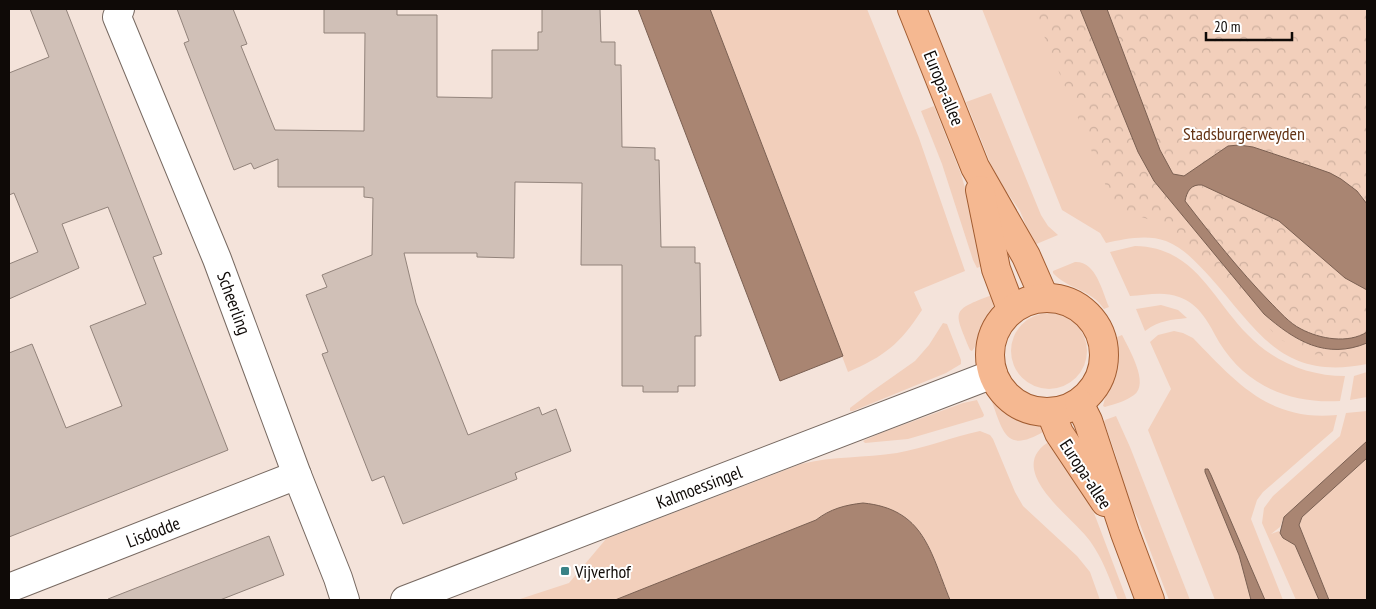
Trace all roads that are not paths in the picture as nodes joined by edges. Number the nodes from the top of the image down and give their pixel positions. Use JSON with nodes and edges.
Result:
{"nodes":[{"id":1,"x":120,"y":9,"type":"edge"},
{"id":2,"x":912,"y":9,"type":"edge"},
{"id":3,"x":975,"y":167,"type":"junction"},
{"id":4,"x":1044,"y":297,"type":"junction"},
{"id":5,"x":1011,"y":309,"type":"junction"},
{"id":6,"x":993,"y":374,"type":"junction"},
{"id":7,"x":1080,"y":403,"type":"junction"},
{"id":8,"x":1051,"y":413,"type":"junction"},
{"id":9,"x":297,"y":475,"type":"junction"},
{"id":10,"x":1125,"y":533,"type":"junction"},
{"id":11,"x":9,"y":588,"type":"edge"},
{"id":12,"x":345,"y":600,"type":"edge"},
{"id":13,"x":405,"y":600,"type":"edge"},
{"id":14,"x":1150,"y":600,"type":"edge"}],
"edges":[{"from":1,"to":9,"type":"street","name":"Scheerling"},
{"from":2,"to":3,"type":"main road","name":"Europa-allee"},
{"from":3,"to":4,"type":"main road","name":"Europa-allee"},
{"from":3,"to":5,"type":"main road","name":"Europa-allee"},
{"from":4,"to":5,"type":"main road"},
{"from":4,"to":7,"type":"main road"},
{"from":5,"to":6,"type":"main road"},
{"from":6,"to":8,"type":"main road"},
{"from":6,"to":13,"type":"street","name":"Kalmoessingel"},
{"from":7,"to":8,"type":"main road"},
{"from":7,"to":10,"type":"main road","name":"Europa-allee"},
{"from":8,"to":10,"type":"main road","name":"Europa-allee"},
{"from":9,"to":11,"type":"street","name":"Lisdodde"},
{"from":9,"to":12,"type":"street","name":"Scheerling"},
{"from":10,"to":14,"type":"main road","name":"Europa-allee"}]}
